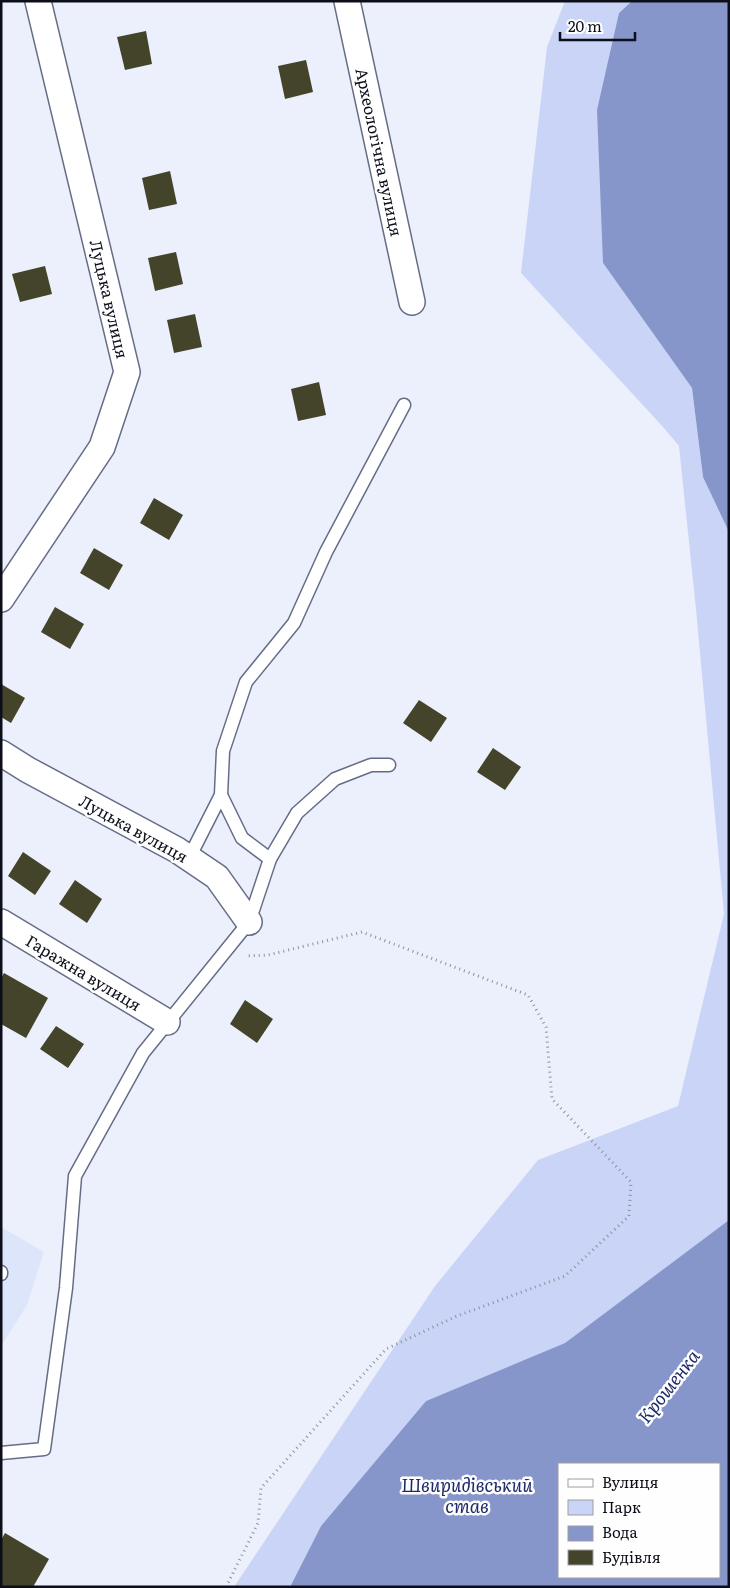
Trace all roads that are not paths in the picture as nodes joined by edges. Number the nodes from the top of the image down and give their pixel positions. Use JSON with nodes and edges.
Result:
{"nodes":[{"id":1,"x":38,"y":1,"type":"edge"},
{"id":2,"x":347,"y":1,"type":"edge"},
{"id":3,"x":412,"y":302,"type":"dead end"},
{"id":4,"x":404,"y":405,"type":"dead end"},
{"id":5,"x":1,"y":599,"type":"edge"},
{"id":6,"x":1,"y":753,"type":"edge"},
{"id":7,"x":389,"y":765,"type":"dead end"},
{"id":8,"x":222,"y":795,"type":"junction"},
{"id":9,"x":189,"y":858,"type":"junction"},
{"id":10,"x":270,"y":859,"type":"junction"},
{"id":11,"x":1,"y":922,"type":"edge"},
{"id":12,"x":249,"y":922,"type":"junction"},
{"id":13,"x":167,"y":1022,"type":"junction"},
{"id":14,"x":1,"y":1453,"type":"edge"}],
"edges":[{"from":1,"to":5,"type":"street","name":"Луцька вулиця"},
{"from":2,"to":3,"type":"street","name":"Археологічна вулиця"},
{"from":4,"to":8,"type":"lane"},
{"from":6,"to":9,"type":"street","name":"Луцька вулиця"},
{"from":7,"to":10,"type":"lane"},
{"from":8,"to":9,"type":"lane"},
{"from":8,"to":10,"type":"lane"},
{"from":9,"to":12,"type":"street","name":"Луцька вулиця"},
{"from":10,"to":12,"type":"lane"},
{"from":11,"to":13,"type":"street","name":"Гаражна вулиця"},
{"from":12,"to":13,"type":"lane"},
{"from":13,"to":14,"type":"lane"}]}
